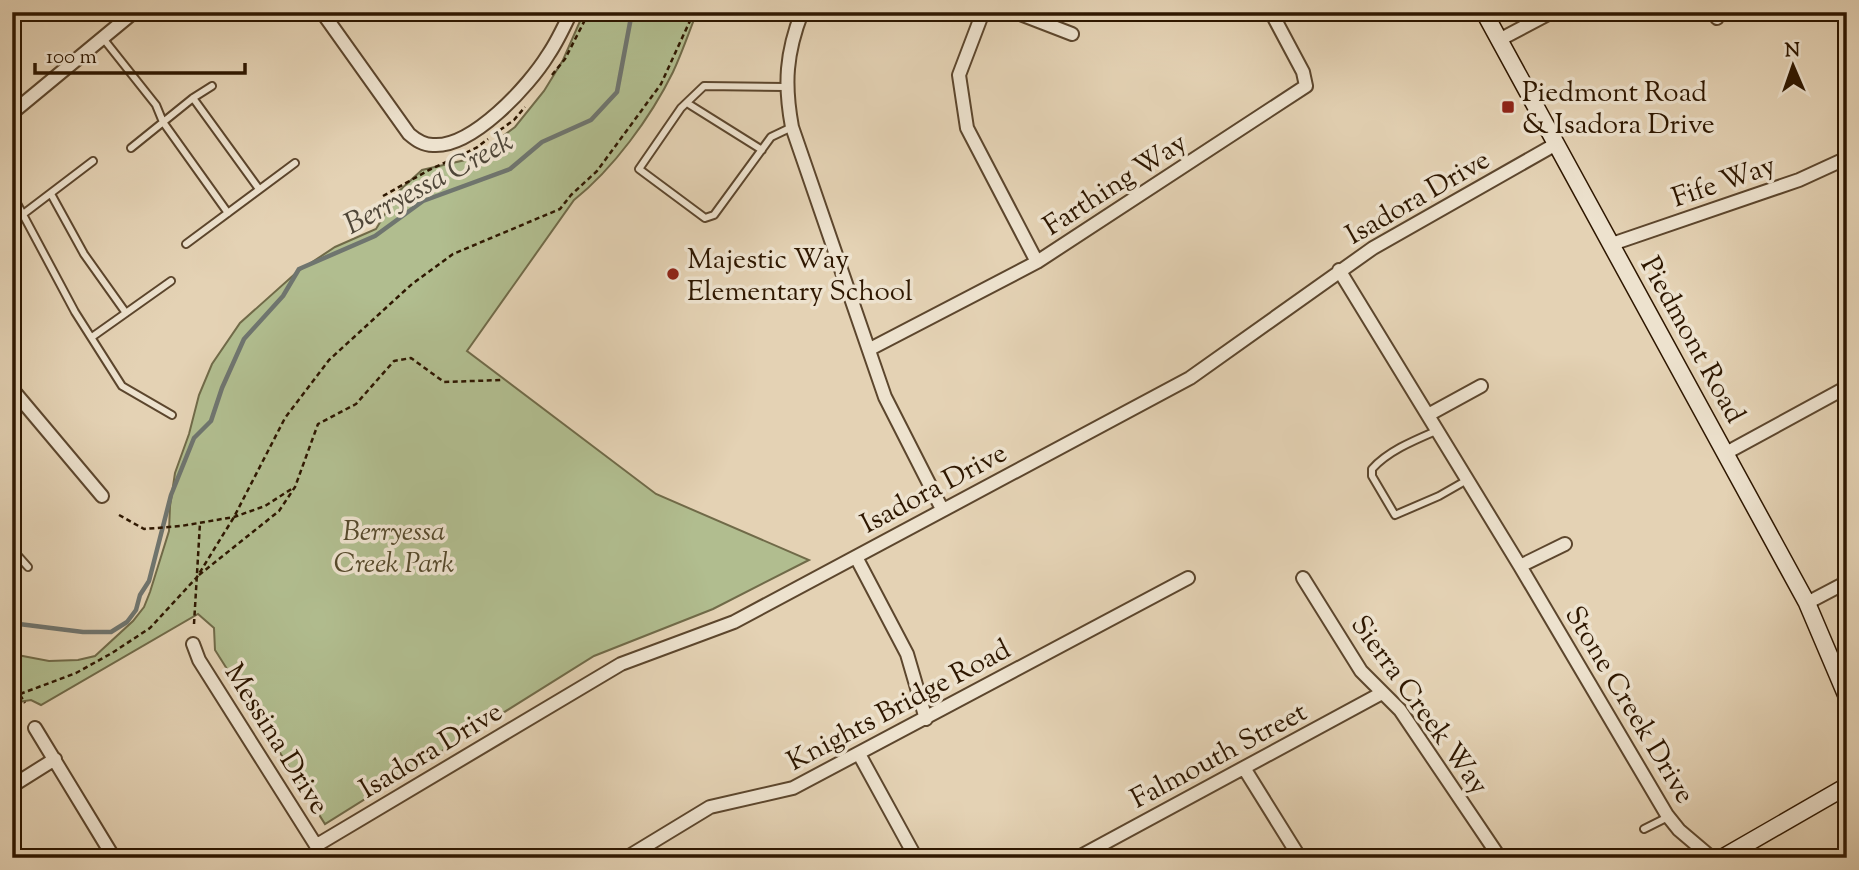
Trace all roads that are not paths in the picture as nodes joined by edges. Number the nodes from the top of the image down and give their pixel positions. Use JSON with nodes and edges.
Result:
{"nodes":[{"id":1,"x":134,"y":12,"type":"edge"},
{"id":2,"x":322,"y":12,"type":"edge"},
{"id":3,"x":802,"y":12,"type":"edge"},
{"id":4,"x":982,"y":12,"type":"edge"},
{"id":5,"x":1015,"y":12,"type":"edge"},
{"id":6,"x":1271,"y":12,"type":"edge"},
{"id":7,"x":1484,"y":12,"type":"edge"},
{"id":8,"x":1552,"y":12,"type":"edge"},
{"id":9,"x":566,"y":14,"type":"edge"},
{"id":10,"x":1072,"y":34,"type":"dead end"},
{"id":11,"x":102,"y":37,"type":"junction"},
{"id":12,"x":1499,"y":40,"type":"junction"},
{"id":13,"x":212,"y":86,"type":"dead end"},
{"id":14,"x":786,"y":87,"type":"junction"},
{"id":15,"x":193,"y":98,"type":"junction"},
{"id":16,"x":687,"y":103,"type":"junction"},
{"id":17,"x":12,"y":113,"type":"edge"},
{"id":18,"x":163,"y":122,"type":"junction"},
{"id":19,"x":792,"y":127,"type":"junction"},
{"id":20,"x":1556,"y":144,"type":"junction"},
{"id":21,"x":131,"y":148,"type":"dead end"},
{"id":22,"x":762,"y":150,"type":"junction"},
{"id":23,"x":1847,"y":158,"type":"edge"},
{"id":24,"x":93,"y":161,"type":"dead end"},
{"id":25,"x":295,"y":163,"type":"dead end"},
{"id":26,"x":258,"y":189,"type":"junction"},
{"id":27,"x":12,"y":194,"type":"edge"},
{"id":28,"x":51,"y":194,"type":"junction"},
{"id":29,"x":228,"y":213,"type":"junction"},
{"id":30,"x":22,"y":215,"type":"junction"},
{"id":31,"x":186,"y":244,"type":"dead end"},
{"id":32,"x":1612,"y":244,"type":"junction"},
{"id":33,"x":1037,"y":262,"type":"junction"},
{"id":34,"x":1339,"y":270,"type":"junction"},
{"id":35,"x":171,"y":281,"type":"dead end"},
{"id":36,"x":126,"y":313,"type":"junction"},
{"id":37,"x":92,"y":337,"type":"junction"},
{"id":38,"x":870,"y":349,"type":"junction"},
{"id":39,"x":1481,"y":386,"type":"dead end"},
{"id":40,"x":1847,"y":387,"type":"edge"},
{"id":41,"x":12,"y":390,"type":"edge"},
{"id":42,"x":173,"y":415,"type":"dead end"},
{"id":43,"x":1428,"y":415,"type":"junction"},
{"id":44,"x":1437,"y":430,"type":"junction"},
{"id":45,"x":1726,"y":453,"type":"junction"},
{"id":46,"x":1467,"y":480,"type":"junction"},
{"id":47,"x":102,"y":496,"type":"dead end"},
{"id":48,"x":942,"y":509,"type":"junction"},
{"id":49,"x":1565,"y":544,"type":"dead end"},
{"id":50,"x":12,"y":549,"type":"edge"},
{"id":51,"x":856,"y":557,"type":"junction"},
{"id":52,"x":1520,"y":566,"type":"junction"},
{"id":53,"x":28,"y":567,"type":"dead end"},
{"id":54,"x":1188,"y":578,"type":"dead end"},
{"id":55,"x":1303,"y":578,"type":"dead end"},
{"id":56,"x":1847,"y":582,"type":"edge"},
{"id":57,"x":1807,"y":603,"type":"junction"},
{"id":58,"x":194,"y":644,"type":"dead end"},
{"id":59,"x":1382,"y":693,"type":"junction"},
{"id":60,"x":1847,"y":697,"type":"edge"},
{"id":61,"x":926,"y":719,"type":"junction"},
{"id":62,"x":35,"y":728,"type":"dead end"},
{"id":63,"x":859,"y":754,"type":"junction"},
{"id":64,"x":55,"y":760,"type":"junction"},
{"id":65,"x":1244,"y":768,"type":"junction"},
{"id":66,"x":12,"y":786,"type":"edge"},
{"id":67,"x":1847,"y":786,"type":"edge"},
{"id":68,"x":1668,"y":817,"type":"junction"},
{"id":69,"x":1644,"y":829,"type":"dead end"},
{"id":70,"x":317,"y":845,"type":"junction"},
{"id":71,"x":1099,"y":853,"type":"edge"},
{"id":72,"x":114,"y":858,"type":"edge"},
{"id":73,"x":324,"y":858,"type":"edge"},
{"id":74,"x":626,"y":858,"type":"edge"},
{"id":75,"x":916,"y":858,"type":"edge"},
{"id":76,"x":1077,"y":858,"type":"edge"},
{"id":77,"x":1300,"y":858,"type":"edge"},
{"id":78,"x":1500,"y":858,"type":"edge"},
{"id":79,"x":1712,"y":858,"type":"edge"},
{"id":80,"x":1722,"y":858,"type":"edge"}],
"edges":[{"from":1,"to":11,"type":"street"},
{"from":2,"to":9,"type":"street"},
{"from":3,"to":14,"type":"street"},
{"from":4,"to":33,"type":"street"},
{"from":5,"to":10,"type":"street"},
{"from":6,"to":33,"type":"street","name":"Farthing Way"},
{"from":7,"to":12,"type":"main road","name":"Piedmont Road"},
{"from":8,"to":12,"type":"street"},
{"from":11,"to":17,"type":"street"},
{"from":11,"to":18,"type":"lane"},
{"from":12,"to":20,"type":"main road","name":"Piedmont Road"},
{"from":13,"to":15,"type":"lane"},
{"from":14,"to":16,"type":"lane"},
{"from":14,"to":19,"type":"street"},
{"from":15,"to":18,"type":"lane"},
{"from":15,"to":26,"type":"lane"},
{"from":16,"to":22,"type":"lane"},
{"from":16,"to":22,"type":"lane"},
{"from":18,"to":21,"type":"lane"},
{"from":18,"to":29,"type":"lane"},
{"from":19,"to":22,"type":"lane"},
{"from":19,"to":38,"type":"street"},
{"from":20,"to":32,"type":"main road","name":"Piedmont Road"},
{"from":20,"to":34,"type":"street","name":"Isadora Drive"},
{"from":23,"to":32,"type":"street","name":"Fife Way"},
{"from":24,"to":28,"type":"lane"},
{"from":25,"to":26,"type":"lane"},
{"from":26,"to":29,"type":"lane"},
{"from":27,"to":30,"type":"lane"},
{"from":28,"to":30,"type":"lane"},
{"from":28,"to":36,"type":"lane"},
{"from":29,"to":31,"type":"lane"},
{"from":30,"to":37,"type":"lane"},
{"from":32,"to":45,"type":"main road","name":"Piedmont Road"},
{"from":33,"to":38,"type":"street","name":"Farthing Way"},
{"from":34,"to":43,"type":"street","name":"Stone Creek Drive"},
{"from":34,"to":48,"type":"street","name":"Isadora Drive"},
{"from":35,"to":36,"type":"lane"},
{"from":36,"to":37,"type":"lane"},
{"from":37,"to":42,"type":"lane"},
{"from":38,"to":48,"type":"street"},
{"from":39,"to":43,"type":"street"},
{"from":40,"to":45,"type":"street"},
{"from":41,"to":47,"type":"street"},
{"from":43,"to":44,"type":"street","name":"Stone Creek Drive"},
{"from":44,"to":46,"type":"street","name":"Stone Creek Drive"},
{"from":44,"to":46,"type":"lane"},
{"from":45,"to":57,"type":"main road","name":"Piedmont Road"},
{"from":46,"to":52,"type":"street","name":"Stone Creek Drive"},
{"from":48,"to":51,"type":"street","name":"Isadora Drive"},
{"from":49,"to":52,"type":"street"},
{"from":50,"to":53,"type":"lane"},
{"from":51,"to":61,"type":"street"},
{"from":51,"to":70,"type":"street","name":"Isadora Drive"},
{"from":52,"to":68,"type":"street","name":"Stone Creek Drive"},
{"from":54,"to":61,"type":"street","name":"Knights Bridge Road"},
{"from":55,"to":59,"type":"street","name":"Sierra Creek Way"},
{"from":56,"to":57,"type":"street"},
{"from":57,"to":60,"type":"main road","name":"Piedmont Road"},
{"from":58,"to":70,"type":"street","name":"Messina Drive"},
{"from":59,"to":65,"type":"street","name":"Falmouth Street"},
{"from":59,"to":78,"type":"street","name":"Sierra Creek Way"},
{"from":61,"to":63,"type":"street","name":"Knights Bridge Road"},
{"from":62,"to":64,"type":"street"},
{"from":63,"to":74,"type":"street","name":"Knights Bridge Road"},
{"from":63,"to":75,"type":"street"},
{"from":64,"to":66,"type":"street"},
{"from":64,"to":72,"type":"street"},
{"from":65,"to":71,"type":"street","name":"Falmouth Street"},
{"from":65,"to":77,"type":"street"},
{"from":67,"to":80,"type":"main road"},
{"from":68,"to":69,"type":"lane"},
{"from":68,"to":79,"type":"street","name":"Stone Creek Drive"},
{"from":70,"to":73,"type":"street","name":"Messina Drive"},
{"from":71,"to":76,"type":"street","name":"Falmouth Street"}]}
